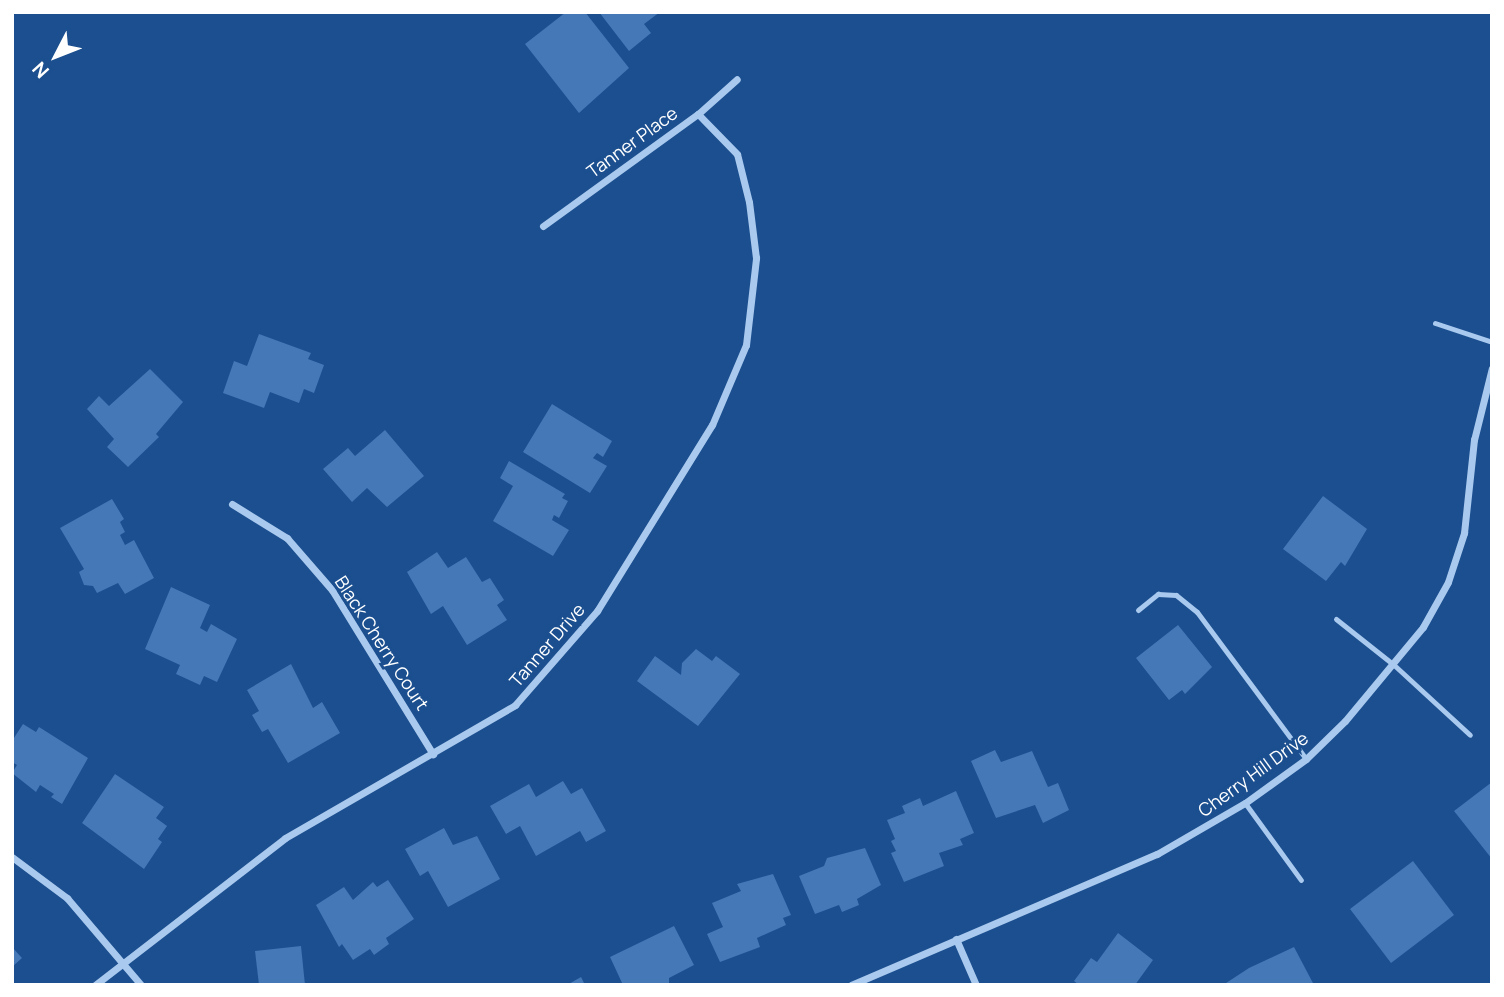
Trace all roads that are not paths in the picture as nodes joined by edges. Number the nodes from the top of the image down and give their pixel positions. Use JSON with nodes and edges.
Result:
{"nodes":[{"id":1,"x":737,"y":79,"type":"dead end"},
{"id":2,"x":698,"y":114,"type":"junction"},
{"id":3,"x":543,"y":226,"type":"dead end"},
{"id":4,"x":1435,"y":323,"type":"dead end"},
{"id":5,"x":1492,"y":342,"type":"edge"},
{"id":6,"x":1492,"y":368,"type":"edge"},
{"id":7,"x":232,"y":504,"type":"dead end"},
{"id":8,"x":1138,"y":610,"type":"dead end"},
{"id":9,"x":1336,"y":620,"type":"dead end"},
{"id":10,"x":1394,"y":664,"type":"junction"},
{"id":11,"x":1470,"y":735,"type":"dead end"},
{"id":12,"x":433,"y":754,"type":"junction"},
{"id":13,"x":1306,"y":759,"type":"junction"},
{"id":14,"x":1245,"y":803,"type":"junction"},
{"id":15,"x":12,"y":857,"type":"edge"},
{"id":16,"x":1301,"y":880,"type":"dead end"},
{"id":17,"x":956,"y":939,"type":"junction"},
{"id":18,"x":125,"y":962,"type":"junction"},
{"id":19,"x":95,"y":985,"type":"edge"},
{"id":20,"x":141,"y":985,"type":"edge"},
{"id":21,"x":851,"y":985,"type":"edge"},
{"id":22,"x":976,"y":985,"type":"edge"}],
"edges":[{"from":1,"to":2,"type":"street","name":"Tanner Place"},
{"from":2,"to":3,"type":"street","name":"Tanner Place"},
{"from":2,"to":12,"type":"street","name":"Tanner Drive"},
{"from":4,"to":5,"type":"lane"},
{"from":6,"to":10,"type":"street","name":"Cherry Hill Drive"},
{"from":7,"to":12,"type":"street","name":"Black Cherry Court"},
{"from":8,"to":13,"type":"lane"},
{"from":9,"to":10,"type":"lane"},
{"from":10,"to":11,"type":"lane"},
{"from":10,"to":13,"type":"street","name":"Cherry Hill Drive"},
{"from":12,"to":18,"type":"street","name":"Tanner Drive"},
{"from":13,"to":14,"type":"street","name":"Cherry Hill Drive"},
{"from":14,"to":16,"type":"lane"},
{"from":14,"to":17,"type":"street","name":"Cherry Hill Drive"},
{"from":15,"to":18,"type":"street"},
{"from":17,"to":21,"type":"street","name":"Cherry Hill Drive"},
{"from":17,"to":22,"type":"street"},
{"from":18,"to":19,"type":"street","name":"Tanner Drive"},
{"from":18,"to":20,"type":"street"}]}
